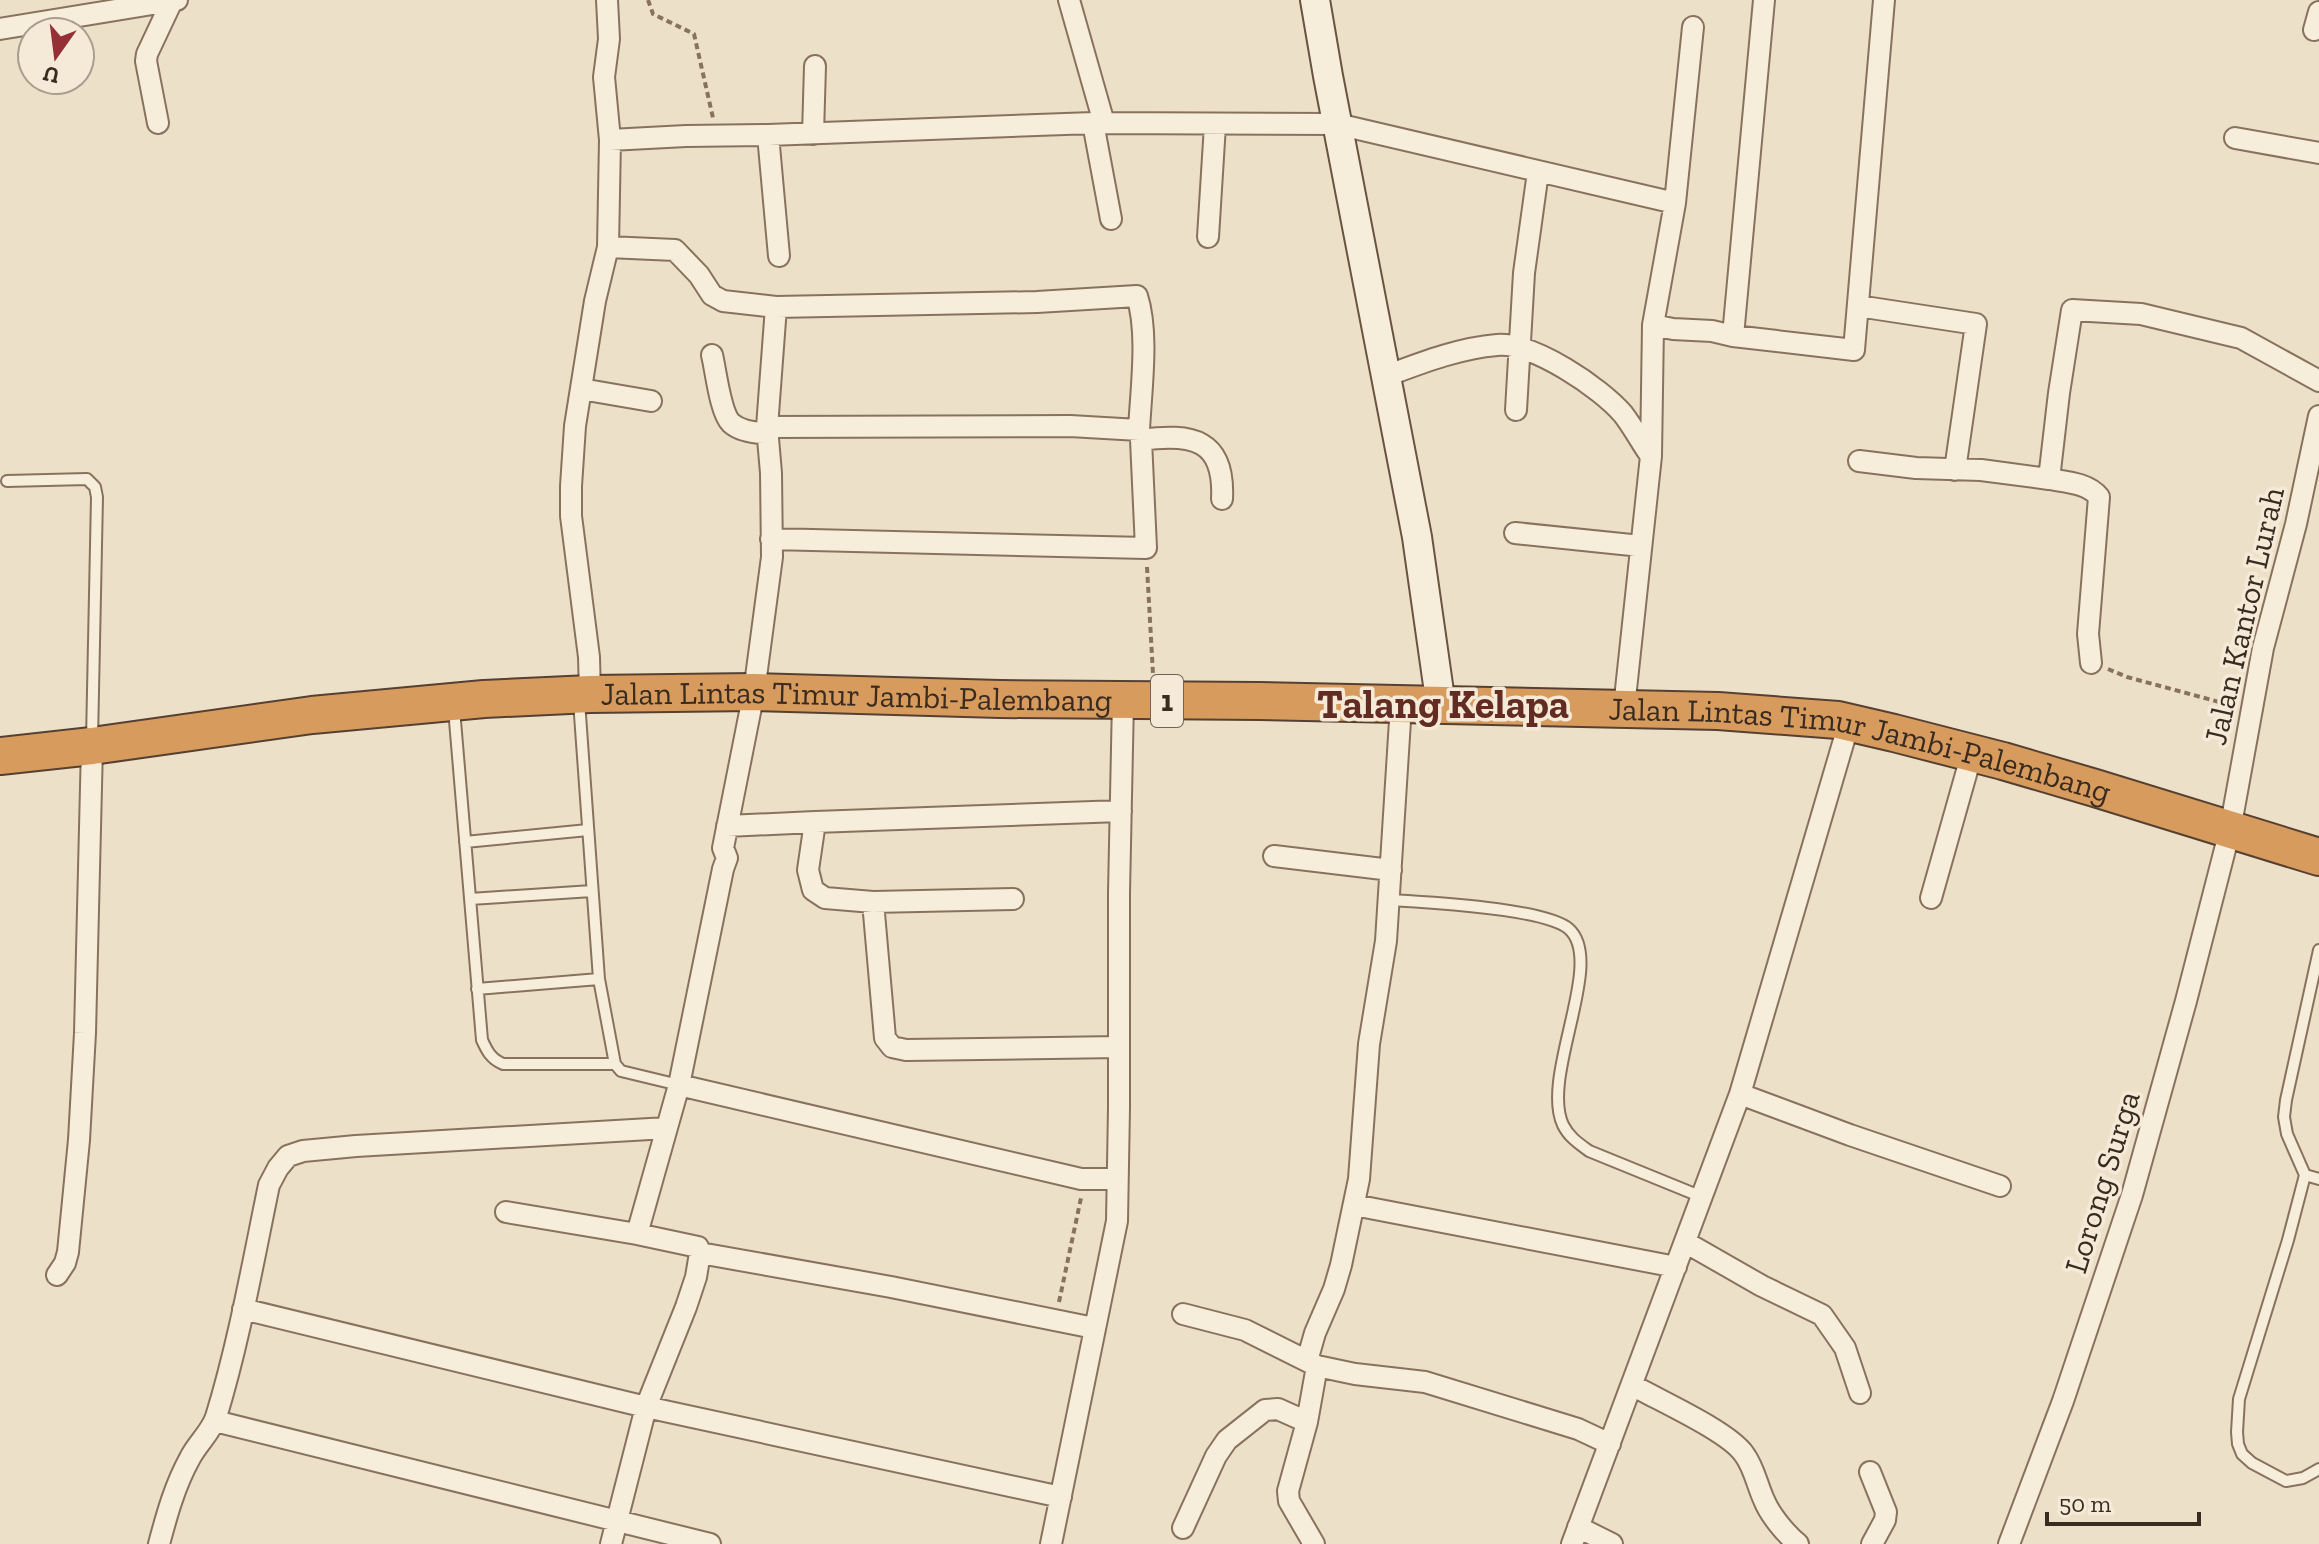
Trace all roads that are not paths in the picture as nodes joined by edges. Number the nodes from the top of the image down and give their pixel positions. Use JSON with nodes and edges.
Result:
{"nodes":[{"id":1,"x":174,"y":0,"type":"edge"},
{"id":2,"x":607,"y":0,"type":"edge"},
{"id":3,"x":1069,"y":0,"type":"edge"},
{"id":4,"x":1315,"y":0,"type":"edge"},
{"id":5,"x":1764,"y":0,"type":"edge"},
{"id":6,"x":1884,"y":0,"type":"edge"},
{"id":7,"x":112,"y":5,"type":"edge"},
{"id":8,"x":1693,"y":27,"type":"dead end"},
{"id":9,"x":0,"y":29,"type":"edge"},
{"id":10,"x":815,"y":66,"type":"dead end"},
{"id":11,"x":158,"y":123,"type":"dead end"},
{"id":12,"x":1099,"y":123,"type":"junction"},
{"id":13,"x":1337,"y":124,"type":"junction"},
{"id":14,"x":1215,"y":125,"type":"junction"},
{"id":15,"x":813,"y":134,"type":"junction"},
{"id":16,"x":768,"y":135,"type":"junction"},
{"id":17,"x":2235,"y":138,"type":"dead end"},
{"id":18,"x":610,"y":140,"type":"junction"},
{"id":19,"x":2319,"y":153,"type":"edge"},
{"id":20,"x":1538,"y":172,"type":"junction"},
{"id":21,"x":1675,"y":203,"type":"junction"},
{"id":22,"x":1111,"y":219,"type":"dead end"},
{"id":23,"x":1208,"y":237,"type":"dead end"},
{"id":24,"x":608,"y":247,"type":"junction"},
{"id":25,"x":779,"y":256,"type":"dead end"},
{"id":26,"x":1858,"y":306,"type":"junction"},
{"id":27,"x":776,"y":307,"type":"junction"},
{"id":28,"x":1653,"y":325,"type":"junction"},
{"id":29,"x":1733,"y":336,"type":"junction"},
{"id":30,"x":1521,"y":348,"type":"junction"},
{"id":31,"x":712,"y":355,"type":"dead end"},
{"id":32,"x":1386,"y":376,"type":"junction"},
{"id":33,"x":2319,"y":381,"type":"edge"},
{"id":34,"x":581,"y":389,"type":"junction"},
{"id":35,"x":651,"y":401,"type":"dead end"},
{"id":36,"x":1516,"y":410,"type":"dead end"},
{"id":37,"x":2319,"y":416,"type":"edge"},
{"id":38,"x":768,"y":430,"type":"junction"},
{"id":39,"x":1140,"y":435,"type":"junction"},
{"id":40,"x":1651,"y":456,"type":"junction"},
{"id":41,"x":1859,"y":461,"type":"dead end"},
{"id":42,"x":1955,"y":470,"type":"junction"},
{"id":43,"x":2049,"y":479,"type":"junction"},
{"id":44,"x":7,"y":481,"type":"dead end"},
{"id":45,"x":1222,"y":499,"type":"dead end"},
{"id":46,"x":1515,"y":533,"type":"dead end"},
{"id":47,"x":771,"y":539,"type":"junction"},
{"id":48,"x":1641,"y":546,"type":"junction"},
{"id":49,"x":2091,"y":663,"type":"road end"},
{"id":50,"x":754,"y":692,"type":"junction"},
{"id":51,"x":584,"y":694,"type":"junction"},
{"id":52,"x":1138,"y":700,"type":"junction"},
{"id":53,"x":454,"y":701,"type":"junction"},
{"id":54,"x":1401,"y":705,"type":"junction"},
{"id":55,"x":1441,"y":706,"type":"junction"},
{"id":56,"x":1624,"y":708,"type":"junction"},
{"id":57,"x":1849,"y":723,"type":"junction"},
{"id":58,"x":92,"y":746,"type":"junction"},
{"id":59,"x":1972,"y":753,"type":"junction"},
{"id":60,"x":0,"y":756,"type":"edge"},
{"id":61,"x":1121,"y":811,"type":"junction"},
{"id":62,"x":815,"y":822,"type":"junction"},
{"id":63,"x":727,"y":826,"type":"junction"},
{"id":64,"x":588,"y":830,"type":"junction"},
{"id":65,"x":2230,"y":830,"type":"junction"},
{"id":66,"x":465,"y":842,"type":"junction"},
{"id":67,"x":1274,"y":856,"type":"dead end"},
{"id":68,"x":2319,"y":857,"type":"edge"},
{"id":69,"x":1391,"y":870,"type":"junction"},
{"id":70,"x":592,"y":891,"type":"junction"},
{"id":71,"x":1931,"y":898,"type":"dead end"},
{"id":72,"x":470,"y":899,"type":"junction"},
{"id":73,"x":1013,"y":899,"type":"dead end"},
{"id":74,"x":1389,"y":900,"type":"junction"},
{"id":75,"x":873,"y":902,"type":"junction"},
{"id":76,"x":2319,"y":950,"type":"edge"},
{"id":77,"x":599,"y":979,"type":"junction"},
{"id":78,"x":477,"y":989,"type":"junction"},
{"id":79,"x":1119,"y":1047,"type":"junction"},
{"id":80,"x":615,"y":1064,"type":"junction"},
{"id":81,"x":679,"y":1085,"type":"junction"},
{"id":82,"x":1740,"y":1094,"type":"junction"},
{"id":83,"x":667,"y":1128,"type":"junction"},
{"id":84,"x":2305,"y":1175,"type":"junction"},
{"id":85,"x":1116,"y":1179,"type":"junction"},
{"id":86,"x":2319,"y":1179,"type":"edge"},
{"id":87,"x":2000,"y":1186,"type":"dead end"},
{"id":88,"x":1702,"y":1197,"type":"junction"},
{"id":89,"x":1354,"y":1205,"type":"junction"},
{"id":90,"x":506,"y":1212,"type":"dead end"},
{"id":91,"x":637,"y":1234,"type":"junction"},
{"id":92,"x":1685,"y":1242,"type":"junction"},
{"id":93,"x":700,"y":1253,"type":"junction"},
{"id":94,"x":1676,"y":1267,"type":"junction"},
{"id":95,"x":57,"y":1275,"type":"dead end"},
{"id":96,"x":243,"y":1309,"type":"junction"},
{"id":97,"x":1183,"y":1314,"type":"dead end"},
{"id":98,"x":1094,"y":1328,"type":"junction"},
{"id":99,"x":1312,"y":1364,"type":"junction"},
{"id":100,"x":1632,"y":1385,"type":"junction"},
{"id":101,"x":1860,"y":1393,"type":"dead end"},
{"id":102,"x":646,"y":1407,"type":"junction"},
{"id":103,"x":215,"y":1421,"type":"junction"},
{"id":104,"x":1307,"y":1422,"type":"junction"},
{"id":105,"x":1610,"y":1444,"type":"junction"},
{"id":106,"x":2319,"y":1469,"type":"edge"},
{"id":107,"x":1870,"y":1472,"type":"dead end"},
{"id":108,"x":1061,"y":1497,"type":"junction"},
{"id":109,"x":618,"y":1521,"type":"junction"},
{"id":110,"x":1183,"y":1528,"type":"dead end"},
{"id":111,"x":1575,"y":1536,"type":"edge"},
{"id":112,"x":159,"y":1544,"type":"edge"},
{"id":113,"x":611,"y":1544,"type":"edge"},
{"id":114,"x":710,"y":1544,"type":"edge"},
{"id":115,"x":1051,"y":1544,"type":"edge"},
{"id":116,"x":1314,"y":1544,"type":"edge"},
{"id":117,"x":1612,"y":1544,"type":"edge"},
{"id":118,"x":1798,"y":1544,"type":"edge"},
{"id":119,"x":1872,"y":1544,"type":"edge"},
{"id":120,"x":2009,"y":1544,"type":"edge"}],
"edges":[{"from":1,"to":7,"type":"street"},
{"from":1,"to":11,"type":"street"},
{"from":2,"to":18,"type":"street"},
{"from":3,"to":12,"type":"street"},
{"from":4,"to":13,"type":"street"},
{"from":5,"to":29,"type":"street"},
{"from":6,"to":26,"type":"street"},
{"from":7,"to":9,"type":"street"},
{"from":8,"to":21,"type":"street"},
{"from":10,"to":15,"type":"street"},
{"from":12,"to":14,"type":"street"},
{"from":12,"to":15,"type":"street"},
{"from":12,"to":22,"type":"street"},
{"from":13,"to":14,"type":"street"},
{"from":13,"to":20,"type":"street"},
{"from":13,"to":32,"type":"street"},
{"from":14,"to":23,"type":"street"},
{"from":15,"to":16,"type":"street"},
{"from":16,"to":18,"type":"street"},
{"from":16,"to":25,"type":"street"},
{"from":17,"to":19,"type":"street"},
{"from":18,"to":24,"type":"street"},
{"from":20,"to":21,"type":"street"},
{"from":20,"to":30,"type":"street"},
{"from":21,"to":28,"type":"street"},
{"from":24,"to":27,"type":"street"},
{"from":24,"to":34,"type":"street"},
{"from":26,"to":29,"type":"street"},
{"from":26,"to":42,"type":"street"},
{"from":27,"to":38,"type":"street"},
{"from":27,"to":39,"type":"street"},
{"from":28,"to":29,"type":"street"},
{"from":28,"to":40,"type":"street"},
{"from":30,"to":32,"type":"street"},
{"from":30,"to":36,"type":"street"},
{"from":30,"to":40,"type":"street"},
{"from":31,"to":38,"type":"street"},
{"from":32,"to":55,"type":"street"},
{"from":33,"to":43,"type":"street"},
{"from":34,"to":35,"type":"street"},
{"from":34,"to":51,"type":"street"},
{"from":37,"to":65,"type":"street","name":"Jalan Kantor Lurah"},
{"from":38,"to":39,"type":"street"},
{"from":38,"to":47,"type":"street"},
{"from":39,"to":45,"type":"street"},
{"from":39,"to":47,"type":"street"},
{"from":40,"to":48,"type":"street"},
{"from":41,"to":42,"type":"street"},
{"from":42,"to":43,"type":"street"},
{"from":43,"to":49,"type":"street"},
{"from":44,"to":58,"type":"lane"},
{"from":46,"to":48,"type":"street"},
{"from":47,"to":50,"type":"street"},
{"from":48,"to":56,"type":"street"},
{"from":50,"to":51,"type":"highway","name":"Jalan Lintas Timur Jambi-Palembang","number":"1"},
{"from":50,"to":52,"type":"highway","name":"Jalan Lintas Timur Jambi-Palembang","number":"1"},
{"from":50,"to":63,"type":"street"},
{"from":51,"to":53,"type":"highway","name":"Jalan Lintas Timur Jambi-Palembang","number":"1"},
{"from":51,"to":64,"type":"lane"},
{"from":52,"to":54,"type":"highway","name":"Jalan Lintas Timur Jambi-Palembang","number":"1"},
{"from":52,"to":61,"type":"street"},
{"from":53,"to":58,"type":"highway","name":"Jalan Lintas Timur Jambi-Palembang","number":"1"},
{"from":53,"to":66,"type":"lane"},
{"from":54,"to":55,"type":"highway","name":"Jalan Lintas Timur Jambi-Palembang","number":"1"},
{"from":54,"to":69,"type":"street"},
{"from":55,"to":56,"type":"highway","name":"Jalan Lintas Timur Jambi-Palembang","number":"1"},
{"from":56,"to":57,"type":"highway","name":"Jalan Lintas Timur Jambi-Palembang","number":"1"},
{"from":57,"to":59,"type":"highway","name":"Jalan Lintas Timur Jambi-Palembang","number":"1"},
{"from":57,"to":82,"type":"street"},
{"from":58,"to":60,"type":"highway","name":"Jalan Lintas Timur Jambi-Palembang","number":"1"},
{"from":58,"to":95,"type":"street"},
{"from":59,"to":65,"type":"highway","name":"Jalan Lintas Timur Jambi-Palembang","number":"1"},
{"from":59,"to":71,"type":"street"},
{"from":61,"to":62,"type":"street"},
{"from":61,"to":79,"type":"street"},
{"from":62,"to":63,"type":"street"},
{"from":62,"to":75,"type":"street"},
{"from":63,"to":81,"type":"street"},
{"from":64,"to":66,"type":"lane"},
{"from":64,"to":70,"type":"lane"},
{"from":65,"to":68,"type":"highway","name":"Jalan Lintas Timur Jambi-Palembang","number":"1"},
{"from":65,"to":120,"type":"street","name":"Lorong Surga"},
{"from":66,"to":72,"type":"lane"},
{"from":67,"to":69,"type":"street"},
{"from":69,"to":74,"type":"street"},
{"from":70,"to":72,"type":"lane"},
{"from":70,"to":77,"type":"lane"},
{"from":72,"to":78,"type":"lane"},
{"from":73,"to":75,"type":"street"},
{"from":74,"to":88,"type":"lane"},
{"from":74,"to":89,"type":"street"},
{"from":75,"to":79,"type":"street"},
{"from":76,"to":84,"type":"lane"},
{"from":77,"to":78,"type":"lane"},
{"from":77,"to":80,"type":"lane"},
{"from":78,"to":80,"type":"lane"},
{"from":79,"to":85,"type":"street"},
{"from":80,"to":81,"type":"lane"},
{"from":81,"to":83,"type":"street"},
{"from":81,"to":85,"type":"street"},
{"from":82,"to":87,"type":"street"},
{"from":82,"to":88,"type":"street"},
{"from":83,"to":91,"type":"street"},
{"from":83,"to":96,"type":"street"},
{"from":84,"to":86,"type":"lane"},
{"from":84,"to":106,"type":"lane"},
{"from":85,"to":98,"type":"street"},
{"from":88,"to":92,"type":"street"},
{"from":89,"to":94,"type":"street"},
{"from":89,"to":99,"type":"street"},
{"from":90,"to":91,"type":"street"},
{"from":91,"to":93,"type":"street"},
{"from":92,"to":94,"type":"street"},
{"from":92,"to":101,"type":"street"},
{"from":93,"to":98,"type":"street"},
{"from":93,"to":102,"type":"street"},
{"from":94,"to":100,"type":"street"},
{"from":96,"to":102,"type":"street"},
{"from":96,"to":103,"type":"street"},
{"from":97,"to":99,"type":"street"},
{"from":98,"to":108,"type":"street"},
{"from":99,"to":104,"type":"street"},
{"from":99,"to":105,"type":"street"},
{"from":100,"to":105,"type":"street"},
{"from":100,"to":118,"type":"street"},
{"from":102,"to":108,"type":"street"},
{"from":102,"to":109,"type":"street"},
{"from":103,"to":109,"type":"street"},
{"from":103,"to":112,"type":"street"},
{"from":104,"to":110,"type":"street"},
{"from":104,"to":116,"type":"street"},
{"from":105,"to":111,"type":"street"},
{"from":107,"to":119,"type":"street"},
{"from":108,"to":115,"type":"street"},
{"from":109,"to":113,"type":"street"},
{"from":109,"to":114,"type":"street"},
{"from":111,"to":117,"type":"street"}]}
